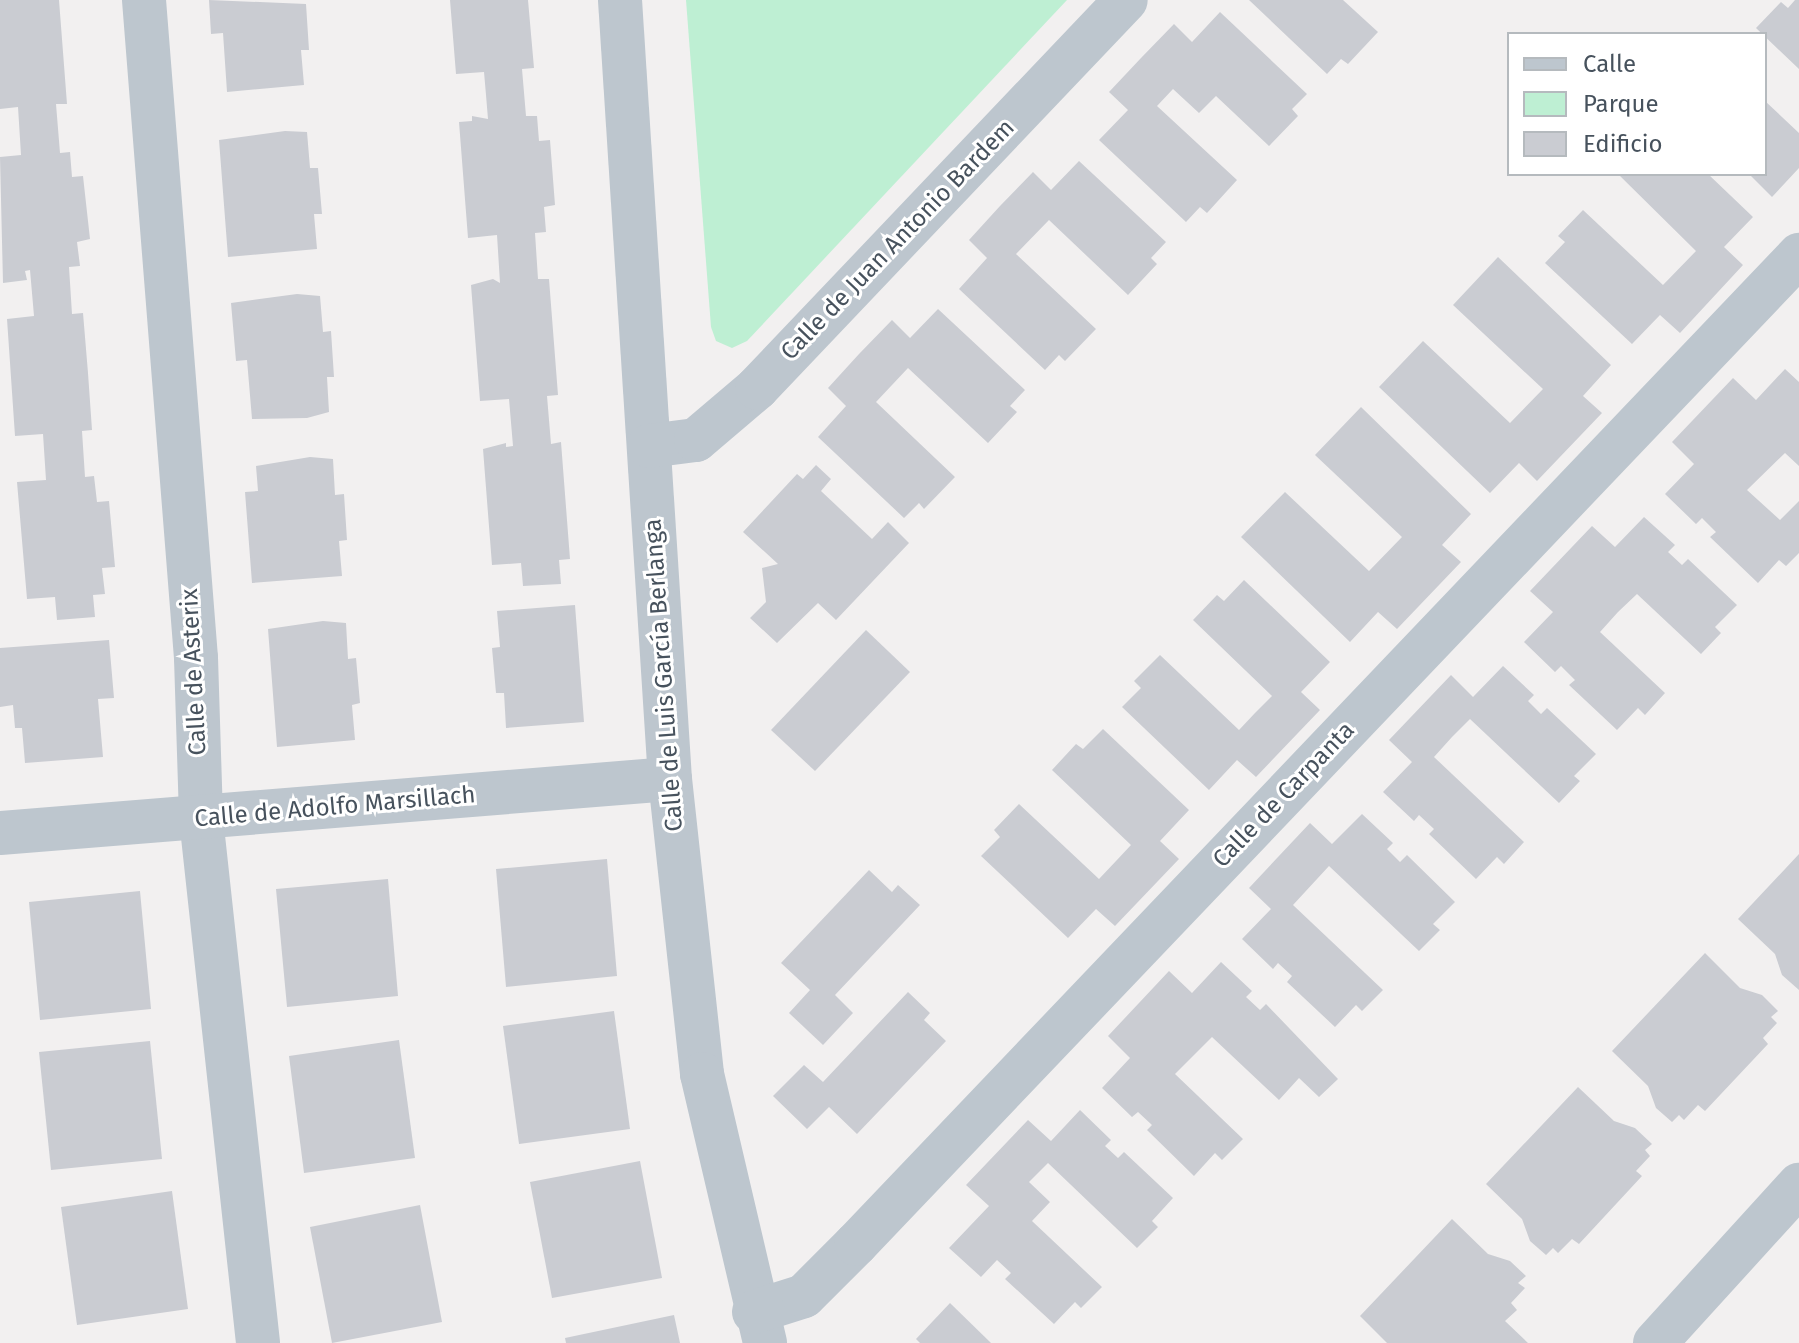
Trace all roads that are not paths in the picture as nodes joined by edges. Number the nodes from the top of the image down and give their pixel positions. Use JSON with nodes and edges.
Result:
{"nodes":[{"id":1,"x":144,"y":0,"type":"edge"},
{"id":2,"x":620,"y":0,"type":"edge"},
{"id":3,"x":1126,"y":0,"type":"edge"},
{"id":4,"x":1799,"y":255,"type":"edge"},
{"id":5,"x":649,"y":446,"type":"junction"},
{"id":6,"x":670,"y":779,"type":"junction"},
{"id":7,"x":201,"y":818,"type":"junction"},
{"id":8,"x":0,"y":833,"type":"edge"},
{"id":9,"x":1799,"y":1185,"type":"edge"},
{"id":10,"x":759,"y":1328,"type":"edge"},
{"id":11,"x":258,"y":1343,"type":"edge"},
{"id":12,"x":1655,"y":1343,"type":"edge"}],
"edges":[{"from":1,"to":7,"type":"street","name":"Calle de Asterix"},
{"from":2,"to":5,"type":"street","name":"Calle de Luis García Berlanga"},
{"from":3,"to":5,"type":"street","name":"Calle de Juan Antonio Bardem"},
{"from":4,"to":10,"type":"street","name":"Calle de Carpanta"},
{"from":5,"to":6,"type":"street","name":"Calle de Luis García Berlanga"},
{"from":6,"to":7,"type":"street","name":"Calle de Adolfo Marsillach"},
{"from":6,"to":10,"type":"street","name":"Calle de Luis García Berlanga"},
{"from":7,"to":8,"type":"street","name":"Calle de Adolfo Marsillach"},
{"from":7,"to":11,"type":"street","name":"Calle de Asterix"},
{"from":9,"to":12,"type":"street"}]}
